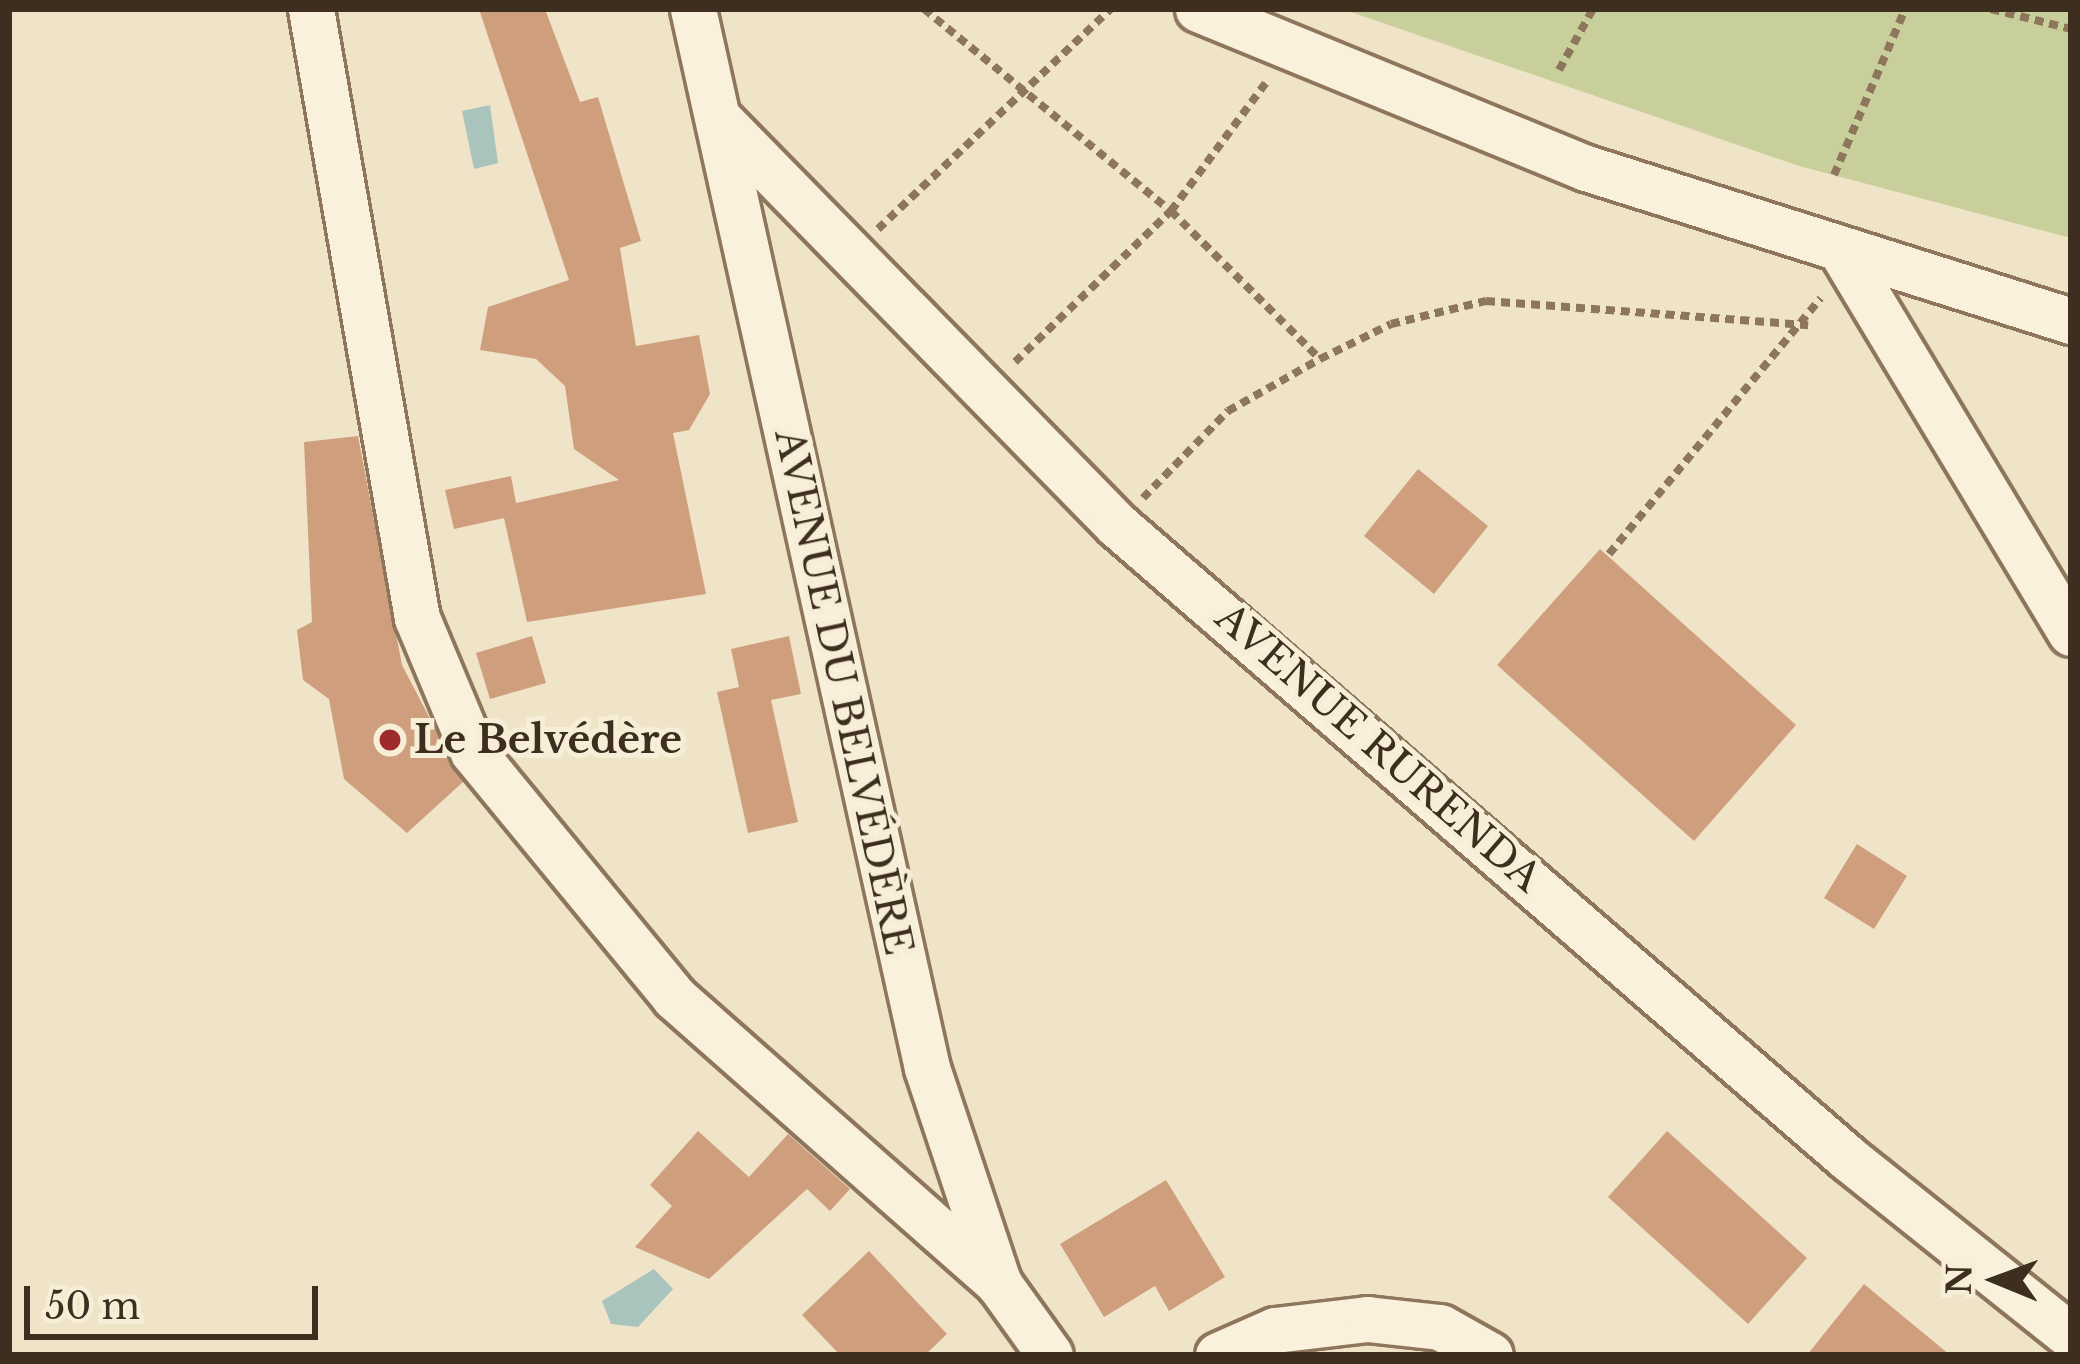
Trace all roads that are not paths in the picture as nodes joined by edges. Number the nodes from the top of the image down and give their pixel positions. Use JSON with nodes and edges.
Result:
{"nodes":[{"id":1,"x":311,"y":9,"type":"edge"},
{"id":2,"x":693,"y":9,"type":"edge"},
{"id":3,"x":1198,"y":9,"type":"edge"},
{"id":4,"x":721,"y":121,"type":"junction"},
{"id":5,"x":1843,"y":254,"type":"junction"},
{"id":6,"x":2071,"y":321,"type":"edge"},
{"id":7,"x":2071,"y":633,"type":"edge"},
{"id":8,"x":1000,"y":1284,"type":"junction"},
{"id":9,"x":2071,"y":1336,"type":"edge"},
{"id":10,"x":1050,"y":1355,"type":"edge"},
{"id":11,"x":1219,"y":1355,"type":"edge"},
{"id":12,"x":1490,"y":1355,"type":"edge"}],
"edges":[{"from":1,"to":8,"type":"street"},
{"from":2,"to":4,"type":"street","name":"AVENUE DU BELVÉDÈRE"},
{"from":3,"to":5,"type":"street"},
{"from":4,"to":8,"type":"street","name":"AVENUE DU BELVÉDÈRE"},
{"from":4,"to":9,"type":"street","name":"AVENUE RURENDA"},
{"from":5,"to":6,"type":"street"},
{"from":5,"to":7,"type":"street"},
{"from":8,"to":10,"type":"street","name":"AVENUE DU BELVÉDÈRE"},
{"from":11,"to":12,"type":"street"}]}
